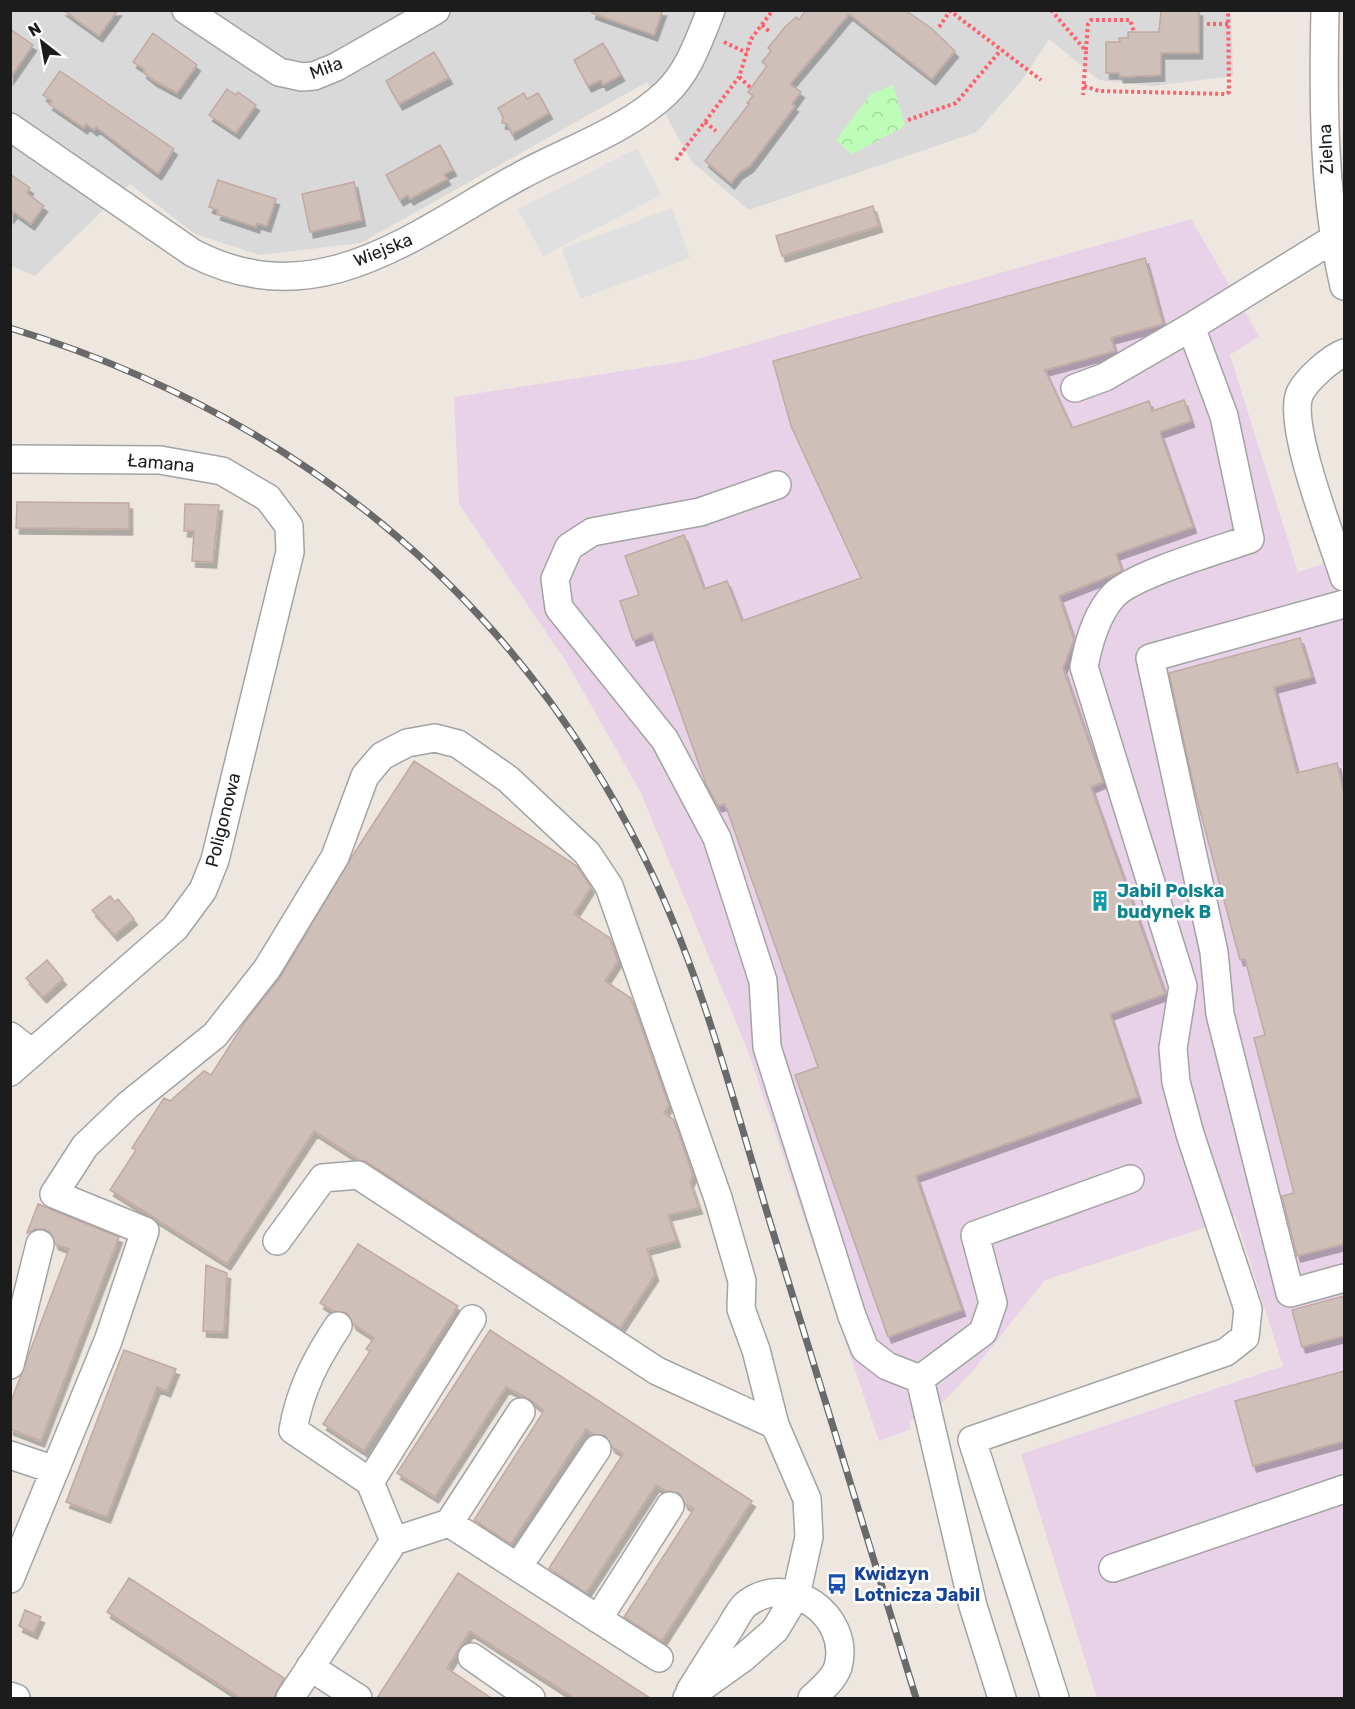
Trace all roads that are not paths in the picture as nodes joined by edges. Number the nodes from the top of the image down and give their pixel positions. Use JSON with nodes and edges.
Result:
{"nodes":[{"id":1,"x":186,"y":10,"type":"edge"},
{"id":2,"x":436,"y":10,"type":"edge"},
{"id":3,"x":711,"y":10,"type":"edge"},
{"id":4,"x":1325,"y":10,"type":"edge"},
{"id":5,"x":10,"y":127,"type":"edge"},
{"id":6,"x":1335,"y":238,"type":"junction"},
{"id":7,"x":1344,"y":286,"type":"edge"},
{"id":8,"x":1191,"y":327,"type":"junction"},
{"id":9,"x":1344,"y":353,"type":"edge"},
{"id":10,"x":1075,"y":388,"type":"dead end"},
{"id":11,"x":10,"y":459,"type":"edge"},
{"id":12,"x":777,"y":485,"type":"dead end"},
{"id":13,"x":289,"y":526,"type":"joint"},
{"id":14,"x":1344,"y":576,"type":"edge"},
{"id":15,"x":1344,"y":604,"type":"edge"},
{"id":16,"x":10,"y":1036,"type":"edge"},
{"id":17,"x":32,"y":1053,"type":"junction"},
{"id":18,"x":10,"y":1072,"type":"edge"},
{"id":19,"x":1130,"y":1179,"type":"dead end"},
{"id":20,"x":277,"y":1241,"type":"dead end"},
{"id":21,"x":40,"y":1244,"type":"dead end"},
{"id":22,"x":1344,"y":1278,"type":"edge"},
{"id":23,"x":471,"y":1319,"type":"dead end"},
{"id":24,"x":338,"y":1326,"type":"dead end"},
{"id":25,"x":10,"y":1365,"type":"edge"},
{"id":26,"x":920,"y":1379,"type":"junction"},
{"id":27,"x":521,"y":1412,"type":"dead end"},
{"id":28,"x":774,"y":1425,"type":"junction"},
{"id":29,"x":597,"y":1449,"type":"dead end"},
{"id":30,"x":10,"y":1455,"type":"edge"},
{"id":31,"x":55,"y":1470,"type":"junction"},
{"id":32,"x":370,"y":1482,"type":"junction"},
{"id":33,"x":1344,"y":1489,"type":"edge"},
{"id":34,"x":670,"y":1506,"type":"dead end"},
{"id":35,"x":449,"y":1523,"type":"junction"},
{"id":36,"x":394,"y":1541,"type":"junction"},
{"id":37,"x":518,"y":1567,"type":"junction"},
{"id":38,"x":1113,"y":1568,"type":"dead end"},
{"id":39,"x":10,"y":1579,"type":"edge"},
{"id":40,"x":796,"y":1595,"type":"junction"},
{"id":41,"x":598,"y":1619,"type":"junction"},
{"id":42,"x":472,"y":1657,"type":"dead end"},
{"id":43,"x":659,"y":1658,"type":"dead end"},
{"id":44,"x":310,"y":1667,"type":"junction"},
{"id":45,"x":10,"y":1696,"type":"edge"},
{"id":46,"x":16,"y":1698,"type":"edge"},
{"id":47,"x":290,"y":1698,"type":"edge"},
{"id":48,"x":358,"y":1698,"type":"edge"},
{"id":49,"x":531,"y":1698,"type":"edge"},
{"id":50,"x":686,"y":1698,"type":"edge"},
{"id":51,"x":812,"y":1698,"type":"edge"},
{"id":52,"x":1002,"y":1698,"type":"edge"},
{"id":53,"x":1055,"y":1698,"type":"edge"}],
"edges":[{"from":1,"to":2,"type":"street","name":"Miła"},
{"from":3,"to":5,"type":"street","name":"Wiejska"},
{"from":4,"to":6,"type":"street","name":"Zielna"},
{"from":6,"to":7,"type":"street","name":"Zielna"},
{"from":6,"to":8,"type":"street"},
{"from":8,"to":10,"type":"street"},
{"from":8,"to":53,"type":"street"},
{"from":9,"to":14,"type":"street"},
{"from":11,"to":13,"type":"street","name":"Łamana"},
{"from":12,"to":26,"type":"street"},
{"from":13,"to":17,"type":"street","name":"Poligonowa"},
{"from":15,"to":22,"type":"street"},
{"from":16,"to":17,"type":"street"},
{"from":17,"to":18,"type":"street","name":"Poligonowa"},
{"from":19,"to":26,"type":"street"},
{"from":20,"to":28,"type":"street"},
{"from":21,"to":25,"type":"street"},
{"from":23,"to":32,"type":"street"},
{"from":24,"to":32,"type":"street"},
{"from":26,"to":52,"type":"street"},
{"from":27,"to":35,"type":"street"},
{"from":28,"to":31,"type":"street"},
{"from":28,"to":40,"type":"street"},
{"from":29,"to":37,"type":"street"},
{"from":30,"to":31,"type":"street"},
{"from":31,"to":39,"type":"street"},
{"from":32,"to":36,"type":"street"},
{"from":33,"to":38,"type":"street"},
{"from":34,"to":41,"type":"street"},
{"from":35,"to":36,"type":"street"},
{"from":35,"to":37,"type":"street"},
{"from":36,"to":44,"type":"street"},
{"from":37,"to":41,"type":"street"},
{"from":40,"to":50,"type":"street"},
{"from":40,"to":50,"type":"street"},
{"from":40,"to":51,"type":"street"},
{"from":41,"to":43,"type":"street"},
{"from":42,"to":49,"type":"street"},
{"from":44,"to":47,"type":"street"},
{"from":44,"to":48,"type":"street"},
{"from":45,"to":46,"type":"street"}]}
